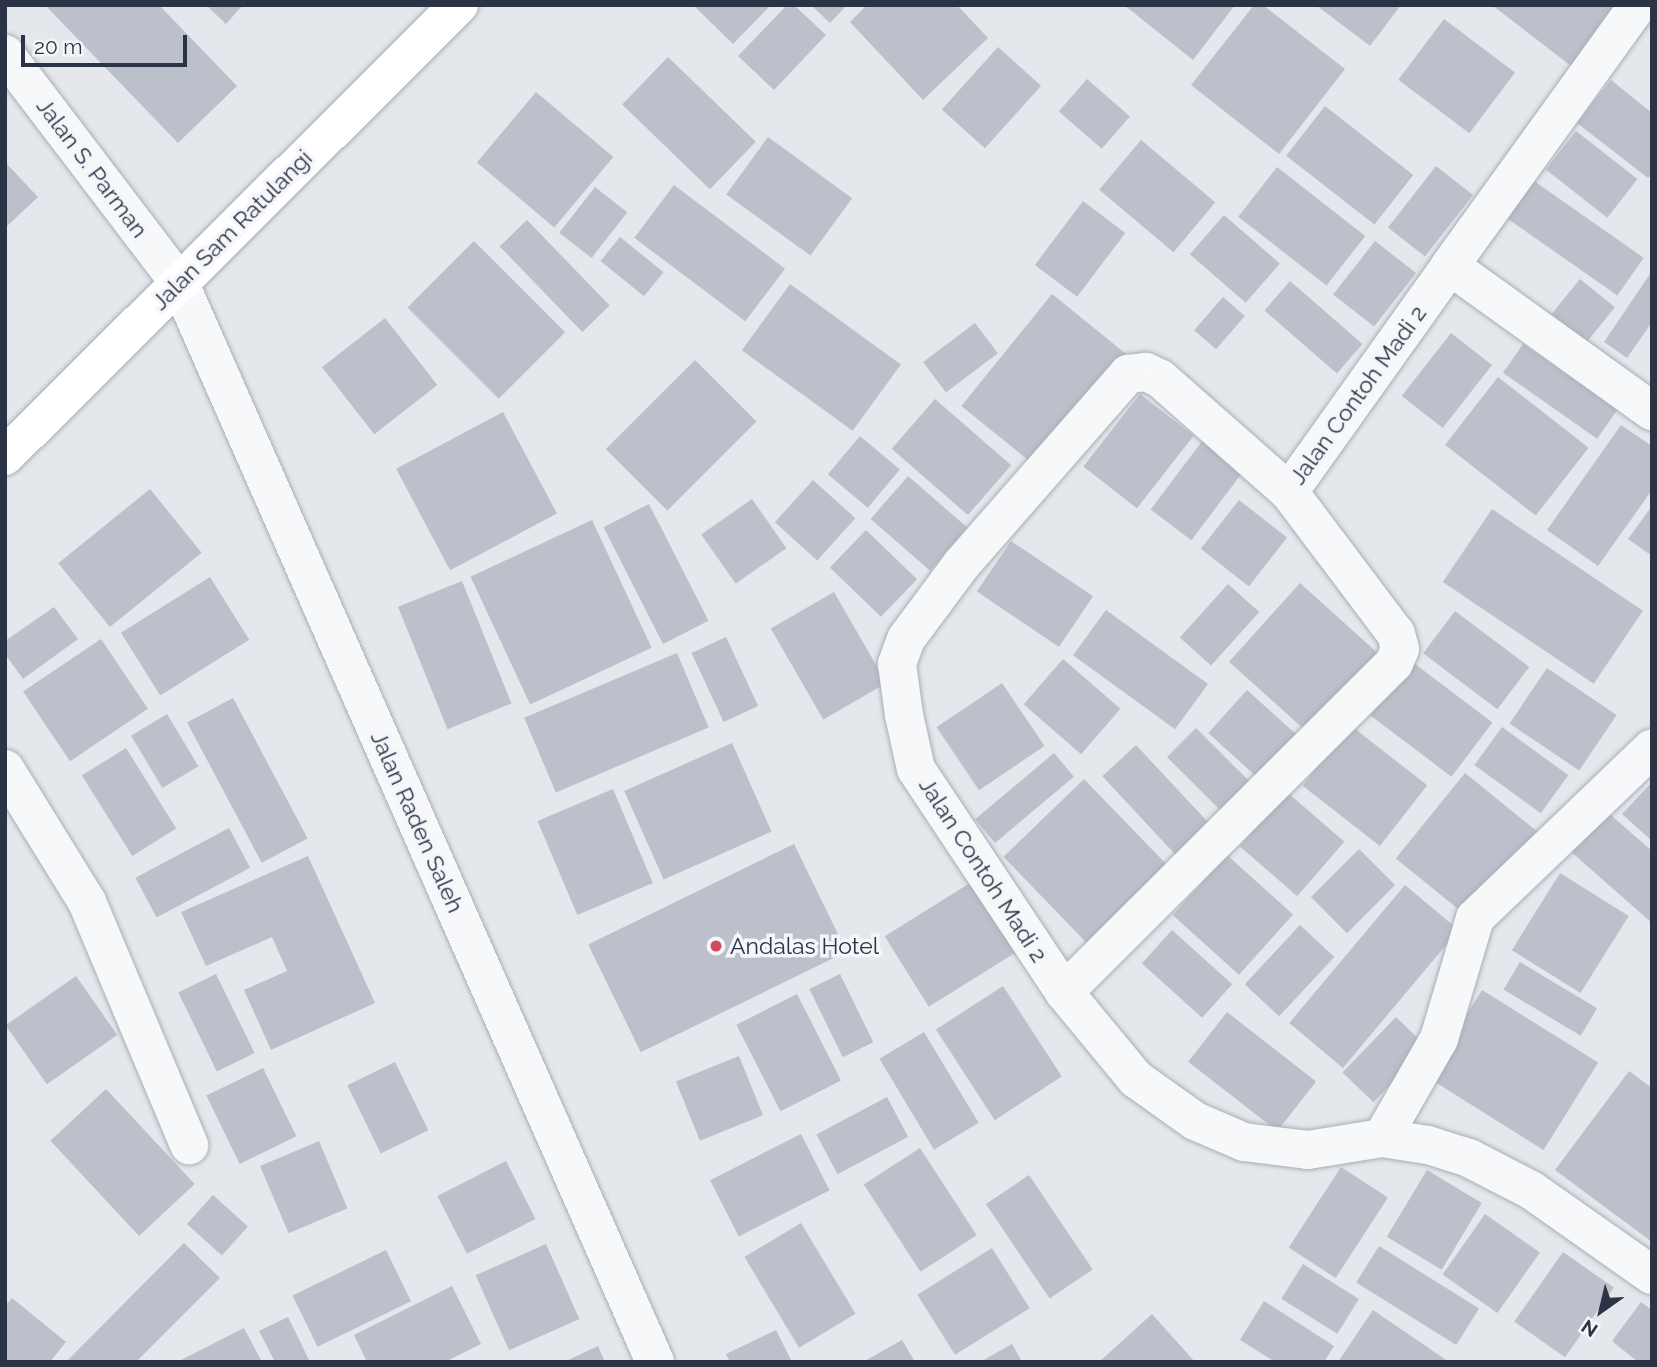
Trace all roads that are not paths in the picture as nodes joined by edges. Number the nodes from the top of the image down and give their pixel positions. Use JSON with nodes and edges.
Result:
{"nodes":[{"id":1,"x":459,"y":5,"type":"edge"},
{"id":2,"x":1638,"y":5,"type":"edge"},
{"id":3,"x":5,"y":54,"type":"edge"},
{"id":4,"x":1450,"y":266,"type":"junction"},
{"id":5,"x":179,"y":282,"type":"junction"},
{"id":6,"x":1652,"y":411,"type":"edge"},
{"id":7,"x":5,"y":456,"type":"edge"},
{"id":8,"x":1289,"y":492,"type":"junction"},
{"id":9,"x":1652,"y":748,"type":"edge"},
{"id":10,"x":5,"y":769,"type":"edge"},
{"id":11,"x":1064,"y":992,"type":"junction"},
{"id":12,"x":1381,"y":1138,"type":"junction"},
{"id":13,"x":189,"y":1145,"type":"dead end"},
{"id":14,"x":1652,"y":1275,"type":"edge"},
{"id":15,"x":655,"y":1362,"type":"edge"}],
"edges":[{"from":1,"to":5,"type":"highway","name":"Jalan Sam Ratulangi"},
{"from":2,"to":4,"type":"street","name":"Jalan Contoh Madi 2"},
{"from":3,"to":5,"type":"street","name":"Jalan S. Parman"},
{"from":4,"to":6,"type":"street"},
{"from":4,"to":8,"type":"street","name":"Jalan Contoh Madi 2"},
{"from":5,"to":7,"type":"highway","name":"Jalan Sam Ratulangi"},
{"from":5,"to":15,"type":"street","name":"Jalan Raden Saleh"},
{"from":8,"to":11,"type":"street"},
{"from":8,"to":11,"type":"street","name":"Jalan Contoh Madi 2"},
{"from":9,"to":12,"type":"street"},
{"from":10,"to":13,"type":"street"},
{"from":11,"to":12,"type":"street","name":"Jalan Contoh Madi 2"},
{"from":12,"to":14,"type":"street","name":"Jalan Contoh Madi 2"}]}
